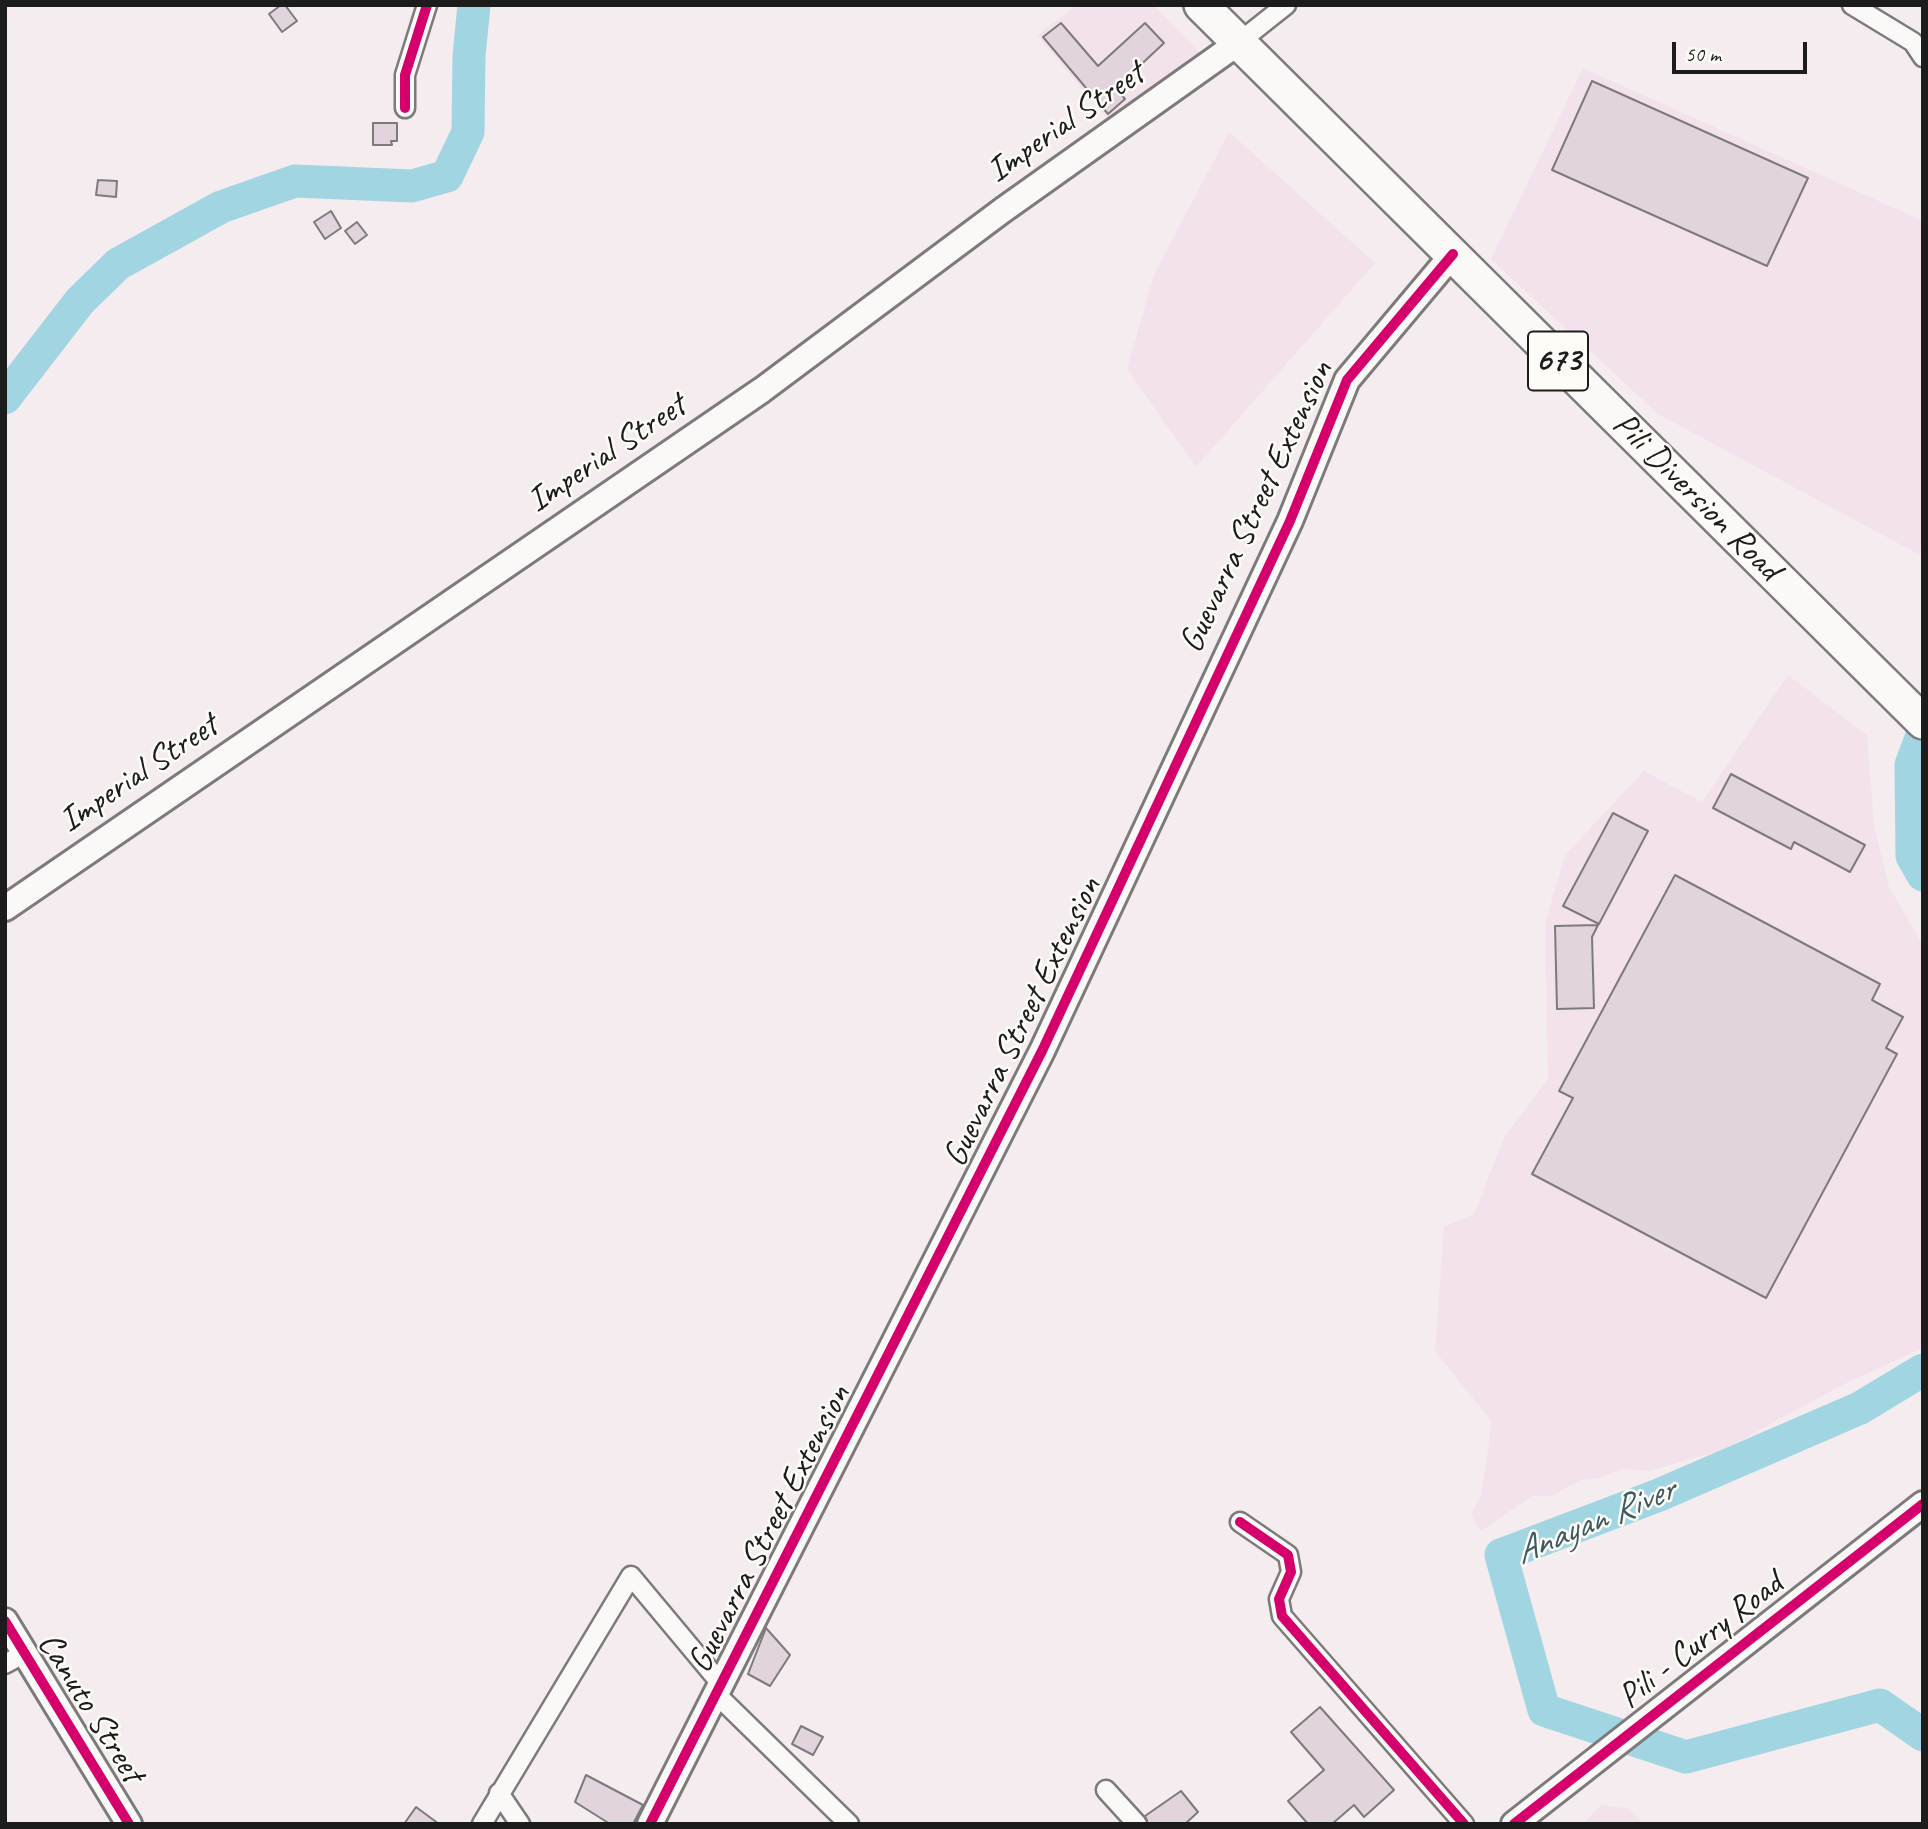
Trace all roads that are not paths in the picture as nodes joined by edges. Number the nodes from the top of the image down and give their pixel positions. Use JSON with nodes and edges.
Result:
{"nodes":[{"id":1,"x":427,"y":5,"type":"edge"},
{"id":2,"x":1200,"y":5,"type":"edge"},
{"id":3,"x":1286,"y":5,"type":"edge"},
{"id":4,"x":1852,"y":5,"type":"edge"},
{"id":5,"x":1238,"y":43,"type":"junction"},
{"id":6,"x":1923,"y":57,"type":"edge"},
{"id":7,"x":405,"y":108,"type":"dead end"},
{"id":8,"x":1453,"y":254,"type":"junction"},
{"id":9,"x":1923,"y":722,"type":"edge"},
{"id":10,"x":5,"y":908,"type":"edge"},
{"id":11,"x":1923,"y":1504,"type":"edge"},
{"id":12,"x":1240,"y":1522,"type":"dead end"},
{"id":13,"x":5,"y":1622,"type":"edge"},
{"id":14,"x":14,"y":1659,"type":"edge"},
{"id":15,"x":719,"y":1690,"type":"junction"},
{"id":16,"x":1106,"y":1790,"type":"dead end"},
{"id":17,"x":499,"y":1793,"type":"junction"},
{"id":18,"x":129,"y":1824,"type":"edge"},
{"id":19,"x":482,"y":1824,"type":"edge"},
{"id":20,"x":520,"y":1824,"type":"edge"},
{"id":21,"x":650,"y":1824,"type":"edge"},
{"id":22,"x":849,"y":1824,"type":"edge"},
{"id":23,"x":1137,"y":1824,"type":"edge"},
{"id":24,"x":1465,"y":1824,"type":"edge"},
{"id":25,"x":1514,"y":1824,"type":"edge"}],
"edges":[{"from":1,"to":7,"type":"street"},
{"from":2,"to":5,"type":"highway","name":"Pili Diversion Road","number":"673"},
{"from":3,"to":5,"type":"street"},
{"from":4,"to":6,"type":"street"},
{"from":5,"to":8,"type":"highway","name":"Pili Diversion Road","number":"673"},
{"from":5,"to":10,"type":"street","name":"Imperial Street"},
{"from":8,"to":9,"type":"highway","name":"Pili Diversion Road","number":"673"},
{"from":8,"to":15,"type":"street","name":"Guevarra Street Extension"},
{"from":11,"to":25,"type":"street","name":"Pili - Curry Road"},
{"from":12,"to":24,"type":"street"},
{"from":13,"to":14,"type":"street","name":"Canuto Street"},
{"from":14,"to":18,"type":"street","name":"Canuto Street"},
{"from":15,"to":17,"type":"street"},
{"from":15,"to":21,"type":"street","name":"Guevarra Street Extension"},
{"from":15,"to":22,"type":"street"},
{"from":16,"to":23,"type":"street"},
{"from":17,"to":19,"type":"street"},
{"from":17,"to":20,"type":"street"}]}
